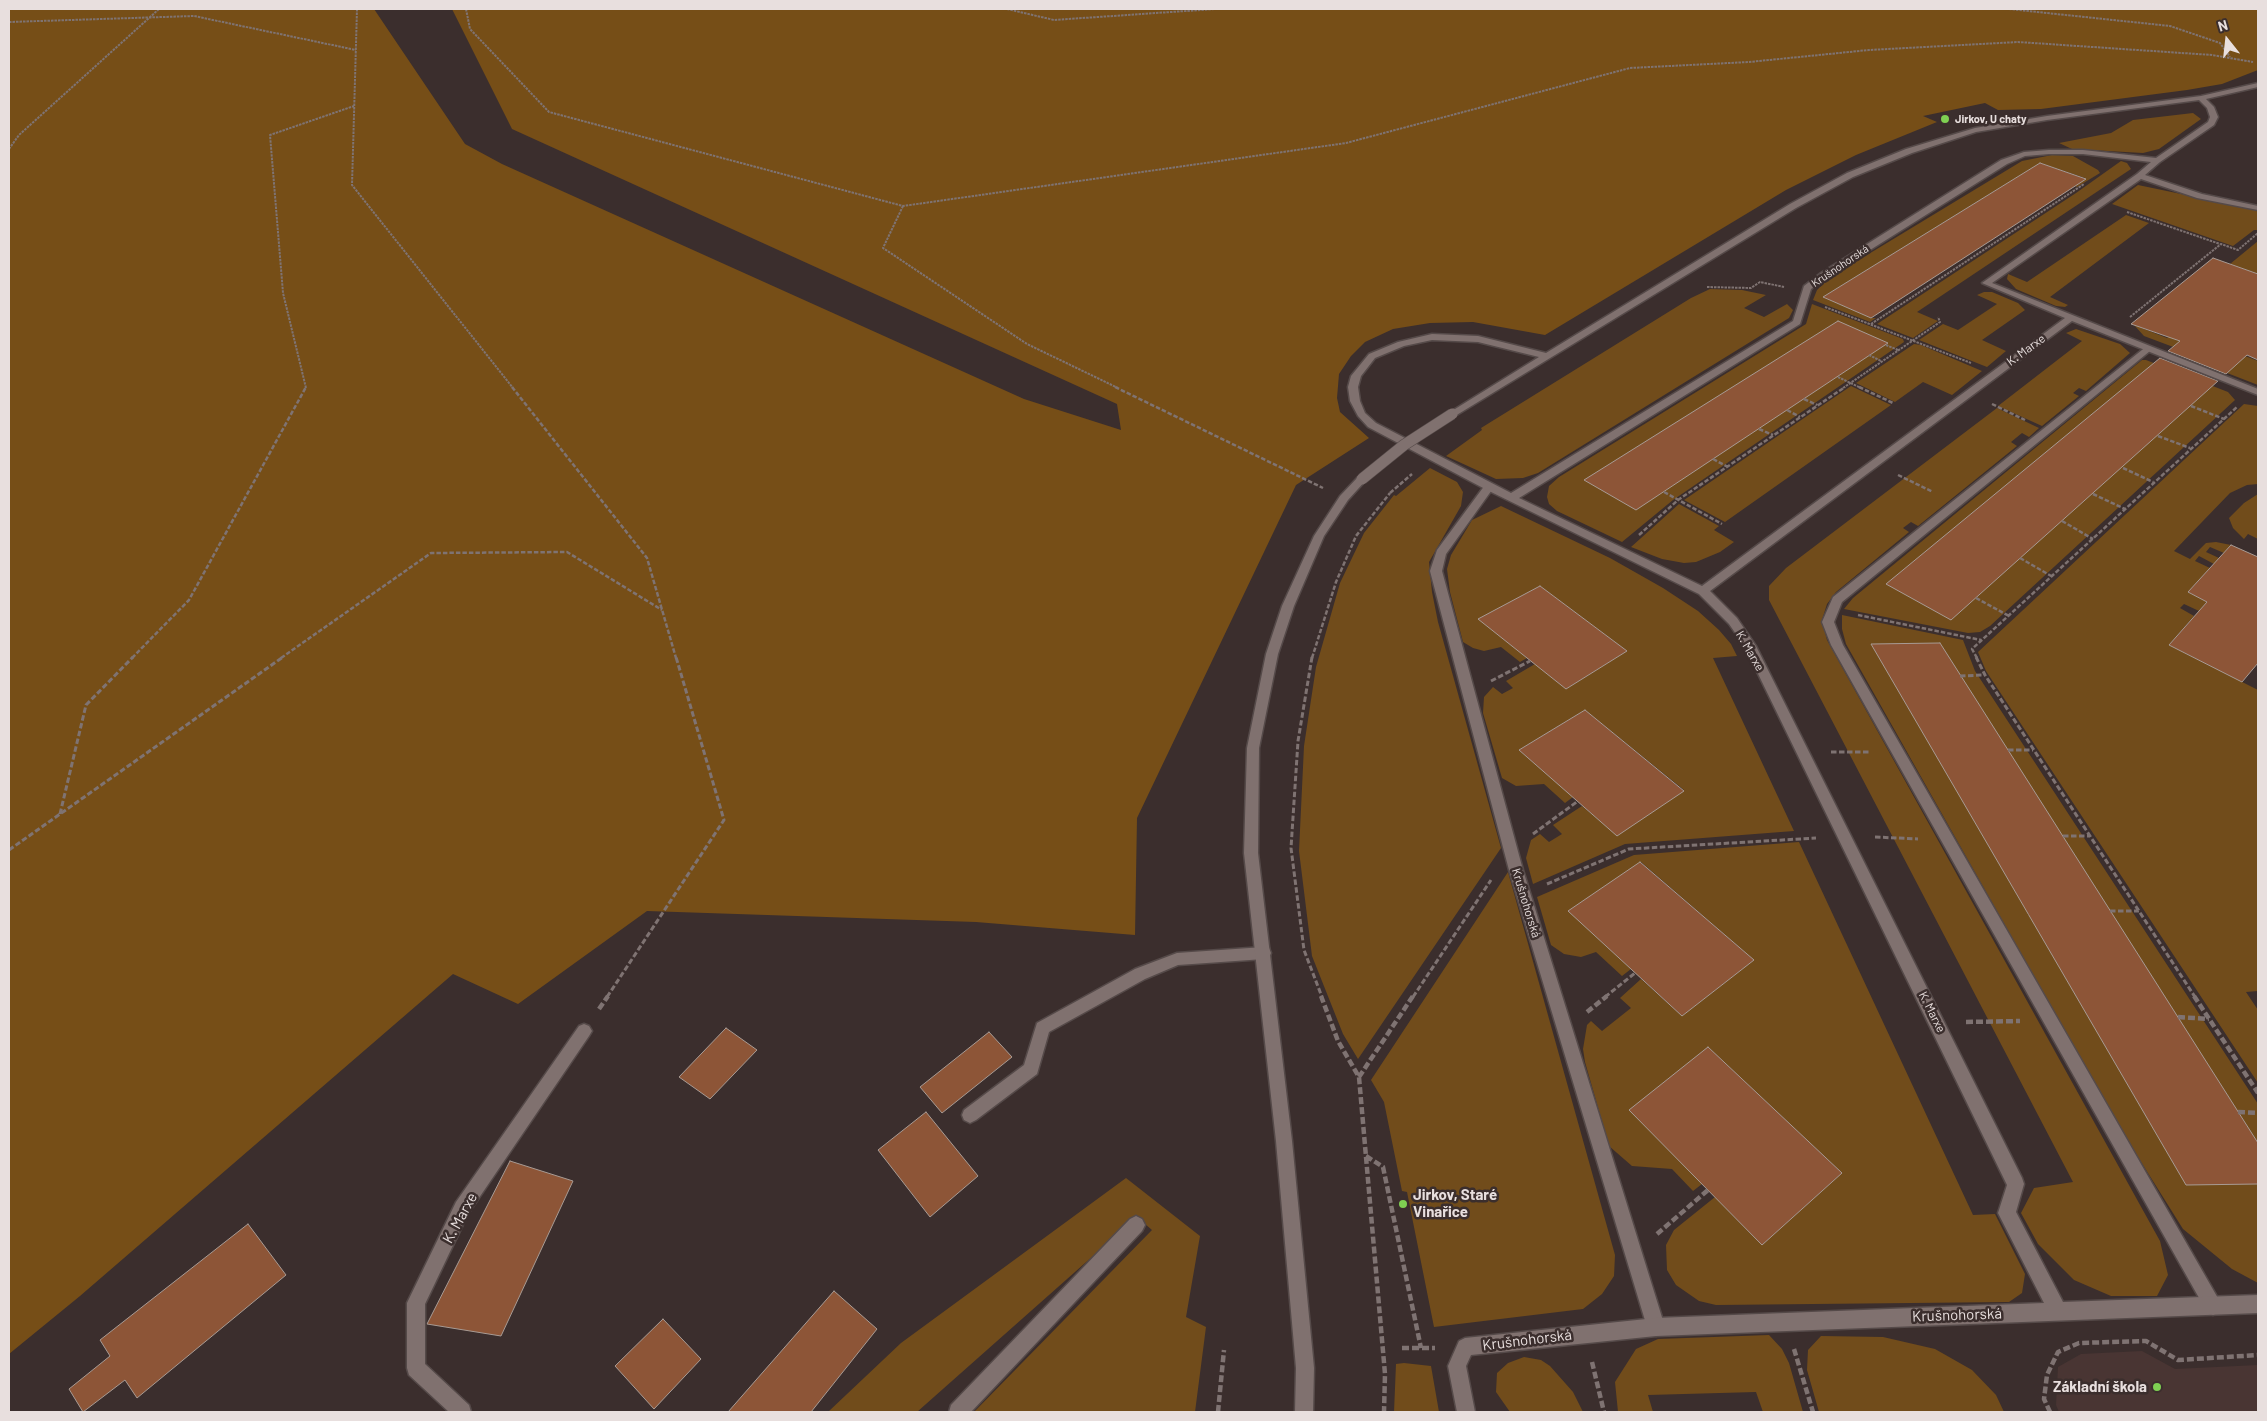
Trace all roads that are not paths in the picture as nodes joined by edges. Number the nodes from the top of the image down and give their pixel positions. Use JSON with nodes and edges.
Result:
{"nodes":[{"id":1,"x":2258,"y":85,"type":"edge"},
{"id":2,"x":2201,"y":98,"type":"junction"},
{"id":3,"x":2157,"y":160,"type":"junction"},
{"id":4,"x":2140,"y":176,"type":"junction"},
{"id":5,"x":2258,"y":208,"type":"edge"},
{"id":6,"x":2070,"y":318,"type":"junction"},
{"id":7,"x":2147,"y":349,"type":"junction"},
{"id":8,"x":1548,"y":356,"type":"junction"},
{"id":9,"x":2258,"y":392,"type":"edge"},
{"id":10,"x":1489,"y":487,"type":"junction"},
{"id":11,"x":1511,"y":498,"type":"junction"},
{"id":12,"x":1703,"y":591,"type":"junction"},
{"id":13,"x":1264,"y":953,"type":"junction"},
{"id":14,"x":584,"y":1031,"type":"road end"},
{"id":15,"x":970,"y":1114,"type":"dead end"},
{"id":16,"x":1136,"y":1225,"type":"dead end"},
{"id":17,"x":2258,"y":1304,"type":"edge"},
{"id":18,"x":2213,"y":1306,"type":"junction"},
{"id":19,"x":2058,"y":1311,"type":"junction"},
{"id":20,"x":1656,"y":1327,"type":"junction"},
{"id":21,"x":462,"y":1412,"type":"edge"},
{"id":22,"x":958,"y":1412,"type":"edge"},
{"id":23,"x":1304,"y":1412,"type":"edge"},
{"id":24,"x":1466,"y":1412,"type":"edge"}],
"edges":[{"from":1,"to":2,"type":"street"},
{"from":2,"to":3,"type":"street"},
{"from":2,"to":8,"type":"street"},
{"from":3,"to":4,"type":"street"},
{"from":3,"to":11,"type":"street","name":"Krušnohorská"},
{"from":4,"to":5,"type":"street"},
{"from":4,"to":6,"type":"street"},
{"from":6,"to":7,"type":"street"},
{"from":6,"to":12,"type":"street","name":"K. Marxe"},
{"from":7,"to":9,"type":"street"},
{"from":7,"to":18,"type":"street"},
{"from":8,"to":10,"type":"street"},
{"from":8,"to":13,"type":"street","bridge":true},
{"from":10,"to":11,"type":"street"},
{"from":10,"to":20,"type":"street","name":"Krušnohorská"},
{"from":11,"to":12,"type":"street"},
{"from":12,"to":19,"type":"street","name":"K. Marxe"},
{"from":13,"to":15,"type":"street"},
{"from":13,"to":23,"type":"street"},
{"from":14,"to":21,"type":"street","name":"K. Marxe"},
{"from":16,"to":22,"type":"street"},
{"from":17,"to":18,"type":"street","name":"Krušnohorská"},
{"from":18,"to":19,"type":"street","name":"Krušnohorská"},
{"from":19,"to":20,"type":"street","name":"Krušnohorská"},
{"from":20,"to":24,"type":"street","name":"Krušnohorská"}]}
